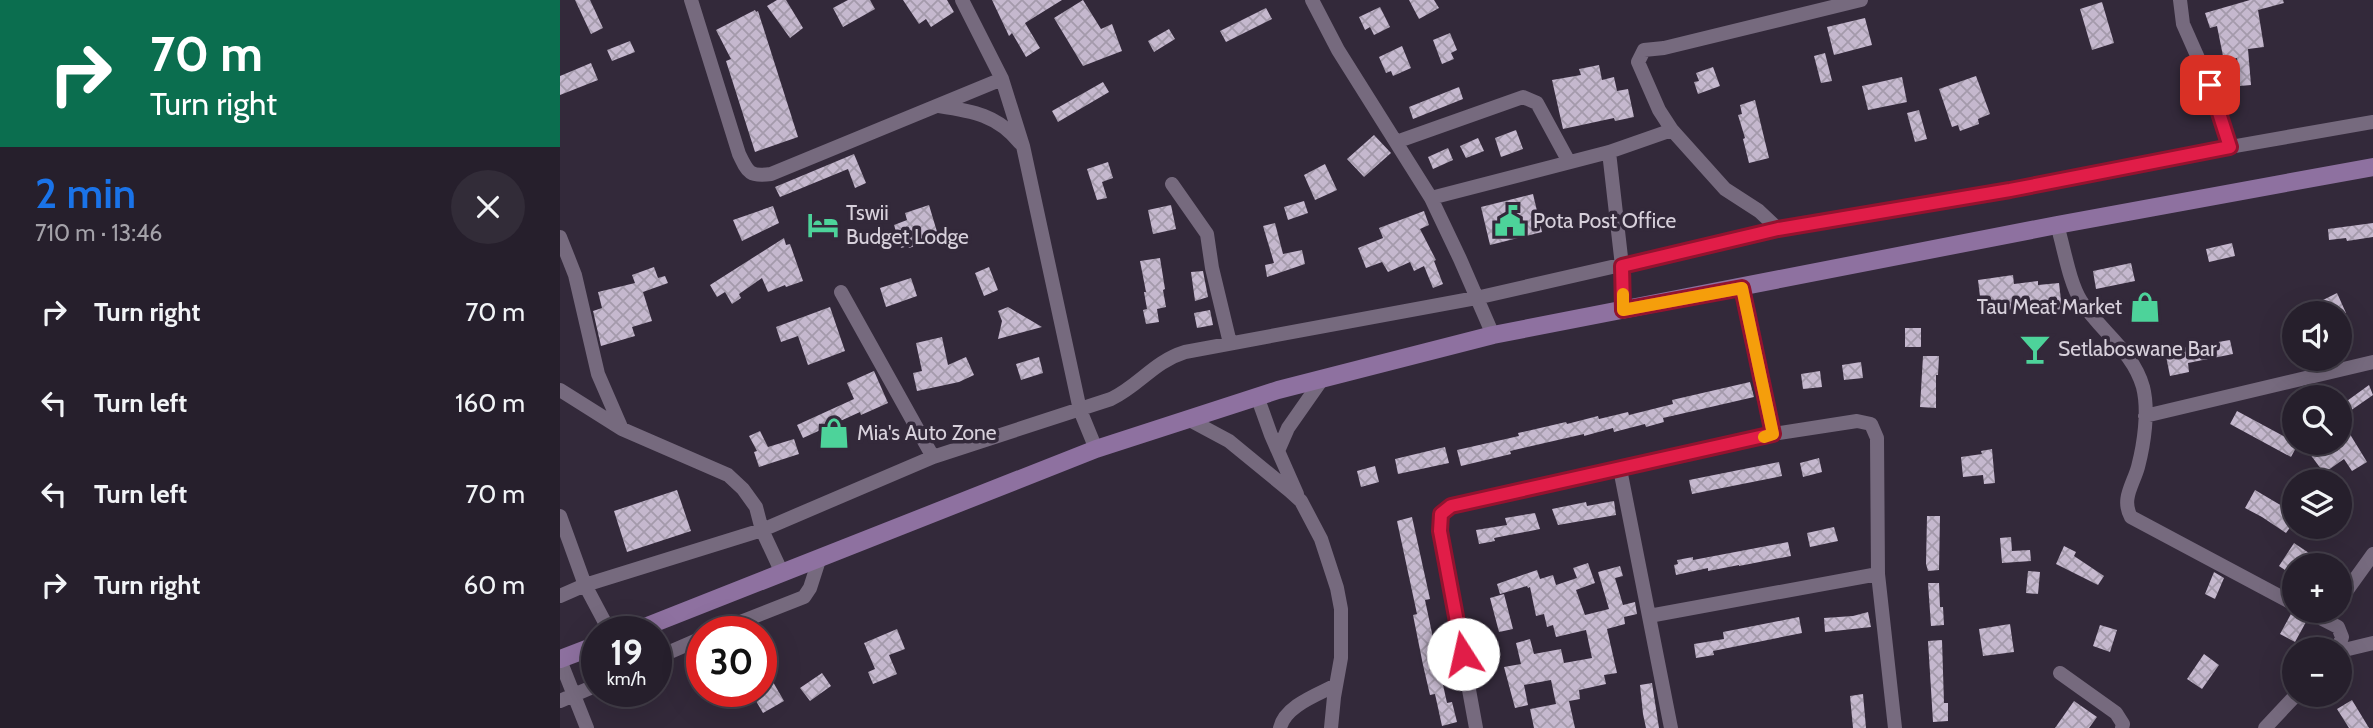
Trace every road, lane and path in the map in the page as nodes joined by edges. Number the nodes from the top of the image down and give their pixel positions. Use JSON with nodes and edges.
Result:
{"nodes":[{"id":1,"x":691,"y":0,"type":"edge"},
{"id":2,"x":962,"y":0,"type":"edge"},
{"id":3,"x":1312,"y":0,"type":"edge"},
{"id":4,"x":1861,"y":0,"type":"edge"},
{"id":5,"x":2180,"y":0,"type":"edge"},
{"id":6,"x":1002,"y":79,"type":"junction"},
{"id":7,"x":937,"y":106,"type":"junction"},
{"id":8,"x":2373,"y":122,"type":"edge"},
{"id":9,"x":1672,"y":130,"type":"junction"},
{"id":10,"x":1396,"y":142,"type":"junction"},
{"id":11,"x":1023,"y":146,"type":"junction"},
{"id":12,"x":2230,"y":147,"type":"junction"},
{"id":13,"x":1609,"y":152,"type":"junction"},
{"id":14,"x":1569,"y":162,"type":"junction"},
{"id":15,"x":2373,"y":167,"type":"edge"},
{"id":16,"x":1172,"y":184,"type":"dead end"},
{"id":17,"x":1431,"y":198,"type":"junction"},
{"id":18,"x":2057,"y":225,"type":"junction"},
{"id":19,"x":1778,"y":229,"type":"junction"},
{"id":20,"x":560,"y":237,"type":"edge"},
{"id":21,"x":1622,"y":266,"type":"junction"},
{"id":22,"x":1742,"y":288,"type":"junction"},
{"id":23,"x":841,"y":292,"type":"dead end"},
{"id":24,"x":1476,"y":298,"type":"junction"},
{"id":25,"x":1623,"y":310,"type":"junction"},
{"id":26,"x":1493,"y":335,"type":"junction"},
{"id":27,"x":1230,"y":344,"type":"junction"},
{"id":28,"x":2373,"y":362,"type":"edge"},
{"id":29,"x":1323,"y":378,"type":"junction"},
{"id":30,"x":560,"y":390,"type":"edge"},
{"id":31,"x":1257,"y":396,"type":"junction"},
{"id":32,"x":1080,"y":410,"type":"junction"},
{"id":33,"x":2145,"y":416,"type":"junction"},
{"id":34,"x":1188,"y":419,"type":"junction"},
{"id":35,"x":622,"y":429,"type":"junction"},
{"id":36,"x":1773,"y":434,"type":"junction"},
{"id":37,"x":1096,"y":449,"type":"junction"},
{"id":38,"x":1278,"y":451,"type":"junction"},
{"id":39,"x":933,"y":457,"type":"junction"},
{"id":40,"x":1619,"y":469,"type":"junction"},
{"id":41,"x":1301,"y":501,"type":"junction"},
{"id":42,"x":560,"y":516,"type":"edge"},
{"id":43,"x":762,"y":530,"type":"junction"},
{"id":44,"x":2373,"y":554,"type":"edge"},
{"id":45,"x":820,"y":557,"type":"junction"},
{"id":46,"x":782,"y":573,"type":"junction"},
{"id":47,"x":1878,"y":574,"type":"junction"},
{"id":48,"x":2352,"y":583,"type":"edge"},
{"id":49,"x":585,"y":585,"type":"junction"},
{"id":50,"x":560,"y":596,"type":"edge"},
{"id":51,"x":2282,"y":598,"type":"edge"},
{"id":52,"x":601,"y":616,"type":"edge"},
{"id":53,"x":672,"y":616,"type":"edge"},
{"id":54,"x":756,"y":616,"type":"edge"},
{"id":55,"x":1649,"y":616,"type":"junction"},
{"id":56,"x":2330,"y":623,"type":"edge"},
{"id":57,"x":2338,"y":623,"type":"edge"},
{"id":58,"x":2338,"y":627,"type":"junction"},
{"id":59,"x":2342,"y":637,"type":"edge"},
{"id":60,"x":2373,"y":643,"type":"edge"},
{"id":61,"x":2352,"y":647,"type":"edge"},
{"id":62,"x":581,"y":651,"type":"edge"},
{"id":63,"x":560,"y":659,"type":"edge"},
{"id":64,"x":2060,"y":673,"type":"dead end"},
{"id":65,"x":1336,"y":685,"type":"junction"},
{"id":66,"x":581,"y":692,"type":"edge"},
{"id":67,"x":575,"y":695,"type":"junction"},
{"id":68,"x":560,"y":701,"type":"edge"},
{"id":69,"x":2285,"y":707,"type":"edge"},
{"id":70,"x":587,"y":728,"type":"edge"},
{"id":71,"x":1280,"y":728,"type":"edge"},
{"id":72,"x":1331,"y":728,"type":"edge"},
{"id":73,"x":1476,"y":728,"type":"edge"},
{"id":74,"x":1671,"y":728,"type":"edge"},
{"id":75,"x":1895,"y":728,"type":"edge"},
{"id":76,"x":2122,"y":728,"type":"edge"},
{"id":77,"x":2265,"y":728,"type":"edge"}],
"edges":[{"from":1,"to":7,"type":"street"},
{"from":2,"to":6,"type":"street"},
{"from":3,"to":10,"type":"street"},
{"from":4,"to":9,"type":"street"},
{"from":5,"to":12,"type":"street"},
{"from":6,"to":7,"type":"street"},
{"from":6,"to":11,"type":"street"},
{"from":7,"to":11,"type":"street"},
{"from":8,"to":12,"type":"street"},
{"from":9,"to":13,"type":"street"},
{"from":9,"to":19,"type":"street"},
{"from":10,"to":14,"type":"street"},
{"from":10,"to":17,"type":"street"},
{"from":11,"to":32,"type":"street"},
{"from":12,"to":19,"type":"street"},
{"from":13,"to":14,"type":"street"},
{"from":13,"to":21,"type":"street"},
{"from":14,"to":17,"type":"street"},
{"from":15,"to":18,"type":"street"},
{"from":16,"to":27,"type":"street"},
{"from":17,"to":24,"type":"street"},
{"from":18,"to":22,"type":"street"},
{"from":18,"to":33,"type":"street"},
{"from":19,"to":21,"type":"street"},
{"from":20,"to":35,"type":"street"},
{"from":21,"to":24,"type":"street"},
{"from":21,"to":25,"type":"street"},
{"from":22,"to":25,"type":"street"},
{"from":22,"to":36,"type":"street"},
{"from":23,"to":39,"type":"street"},
{"from":24,"to":26,"type":"street"},
{"from":24,"to":27,"type":"street"},
{"from":25,"to":26,"type":"street"},
{"from":26,"to":29,"type":"street"},
{"from":27,"to":32,"type":"street"},
{"from":28,"to":33,"type":"street"},
{"from":29,"to":31,"type":"street"},
{"from":29,"to":38,"type":"street"},
{"from":30,"to":35,"type":"street"},
{"from":31,"to":34,"type":"street"},
{"from":31,"to":38,"type":"street"},
{"from":32,"to":37,"type":"street"},
{"from":32,"to":39,"type":"street"},
{"from":33,"to":51,"type":"street"},
{"from":34,"to":37,"type":"street"},
{"from":34,"to":41,"type":"street"},
{"from":35,"to":43,"type":"street"},
{"from":36,"to":40,"type":"street"},
{"from":36,"to":47,"type":"street"},
{"from":37,"to":45,"type":"street"},
{"from":38,"to":41,"type":"street"},
{"from":39,"to":43,"type":"street"},
{"from":40,"to":55,"type":"street"},
{"from":40,"to":73,"type":"street"},
{"from":41,"to":65,"type":"street"},
{"from":42,"to":49,"type":"street"},
{"from":43,"to":46,"type":"street"},
{"from":43,"to":49,"type":"street"},
{"from":44,"to":48,"type":"street"},
{"from":45,"to":46,"type":"street"},
{"from":45,"to":54,"type":"street"},
{"from":46,"to":53,"type":"street"},
{"from":47,"to":55,"type":"street"},
{"from":47,"to":75,"type":"street"},
{"from":49,"to":50,"type":"street"},
{"from":49,"to":52,"type":"street"},
{"from":55,"to":74,"type":"street"},
{"from":56,"to":58,"type":"street"},
{"from":57,"to":58,"type":"street"},
{"from":58,"to":59,"type":"street"},
{"from":60,"to":61,"type":"street"},
{"from":62,"to":63,"type":"street"},
{"from":63,"to":67,"type":"street"},
{"from":64,"to":76,"type":"street"},
{"from":65,"to":71,"type":"street"},
{"from":65,"to":72,"type":"street"},
{"from":66,"to":67,"type":"street"},
{"from":67,"to":68,"type":"street"},
{"from":67,"to":70,"type":"street"},
{"from":69,"to":77,"type":"street"}]}
